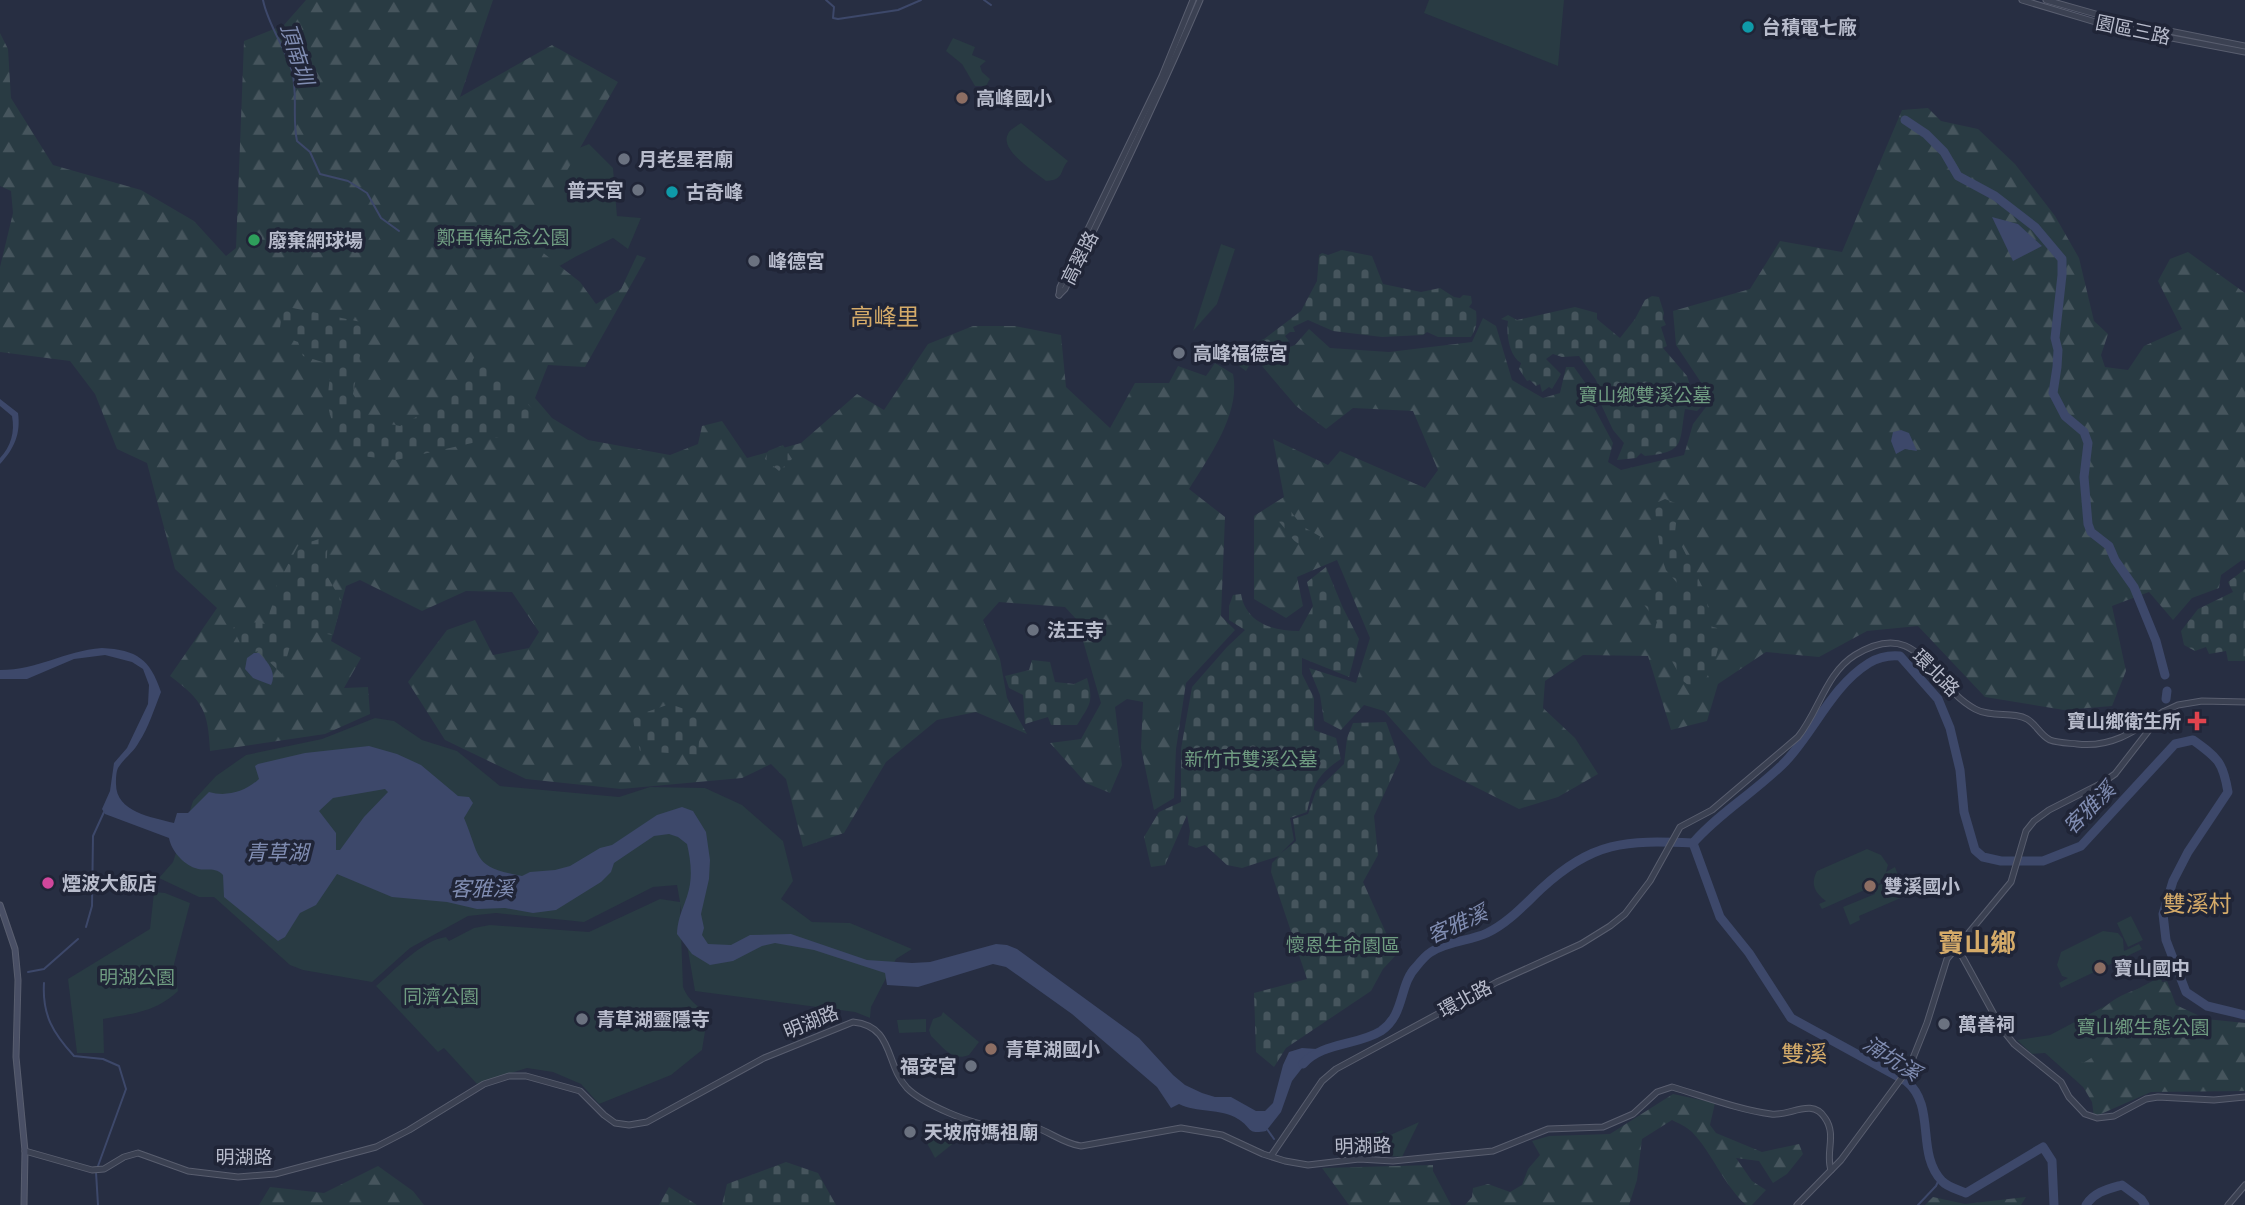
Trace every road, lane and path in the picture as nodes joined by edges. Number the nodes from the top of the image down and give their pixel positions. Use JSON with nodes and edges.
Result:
{"nodes":[{"id":1,"x":1193,"y":0,"type":"edge"},
{"id":2,"x":1200,"y":0,"type":"edge"},
{"id":3,"x":2022,"y":0,"type":"edge"},
{"id":4,"x":2046,"y":0,"type":"edge"},
{"id":5,"x":2245,"y":46,"type":"edge"},
{"id":6,"x":2245,"y":52,"type":"edge"},
{"id":7,"x":2245,"y":702,"type":"edge"},
{"id":8,"x":2164,"y":712,"type":"junction"},
{"id":9,"x":0,"y":905,"type":"edge"},
{"id":10,"x":1955,"y":948,"type":"junction"},
{"id":11,"x":2245,"y":1097,"type":"edge"},
{"id":12,"x":25,"y":1151,"type":"junction"},
{"id":13,"x":1271,"y":1156,"type":"junction"},
{"id":14,"x":1831,"y":1170,"type":"junction"},
{"id":15,"x":2245,"y":1185,"type":"edge"},
{"id":16,"x":24,"y":1205,"type":"edge"},
{"id":17,"x":1797,"y":1205,"type":"edge"},
{"id":18,"x":2228,"y":1205,"type":"edge"}],
"edges":[{"from":1,"to":2,"type":"street","name":"高翠路"},
{"from":3,"to":6,"type":"street","name":"園區三路"},
{"from":4,"to":5,"type":"street","name":"園區三路"},
{"from":7,"to":8,"type":"street","name":"環北路"},
{"from":8,"to":10,"type":"street"},
{"from":8,"to":13,"type":"street","name":"環北路"},
{"from":9,"to":12,"type":"main road"},
{"from":10,"to":11,"type":"street"},
{"from":10,"to":14,"type":"street"},
{"from":12,"to":13,"type":"street","name":"明湖路"},
{"from":12,"to":16,"type":"main road"},
{"from":13,"to":14,"type":"street","name":"明湖路"},
{"from":14,"to":17,"type":"street"},
{"from":15,"to":18,"type":"street"}]}
